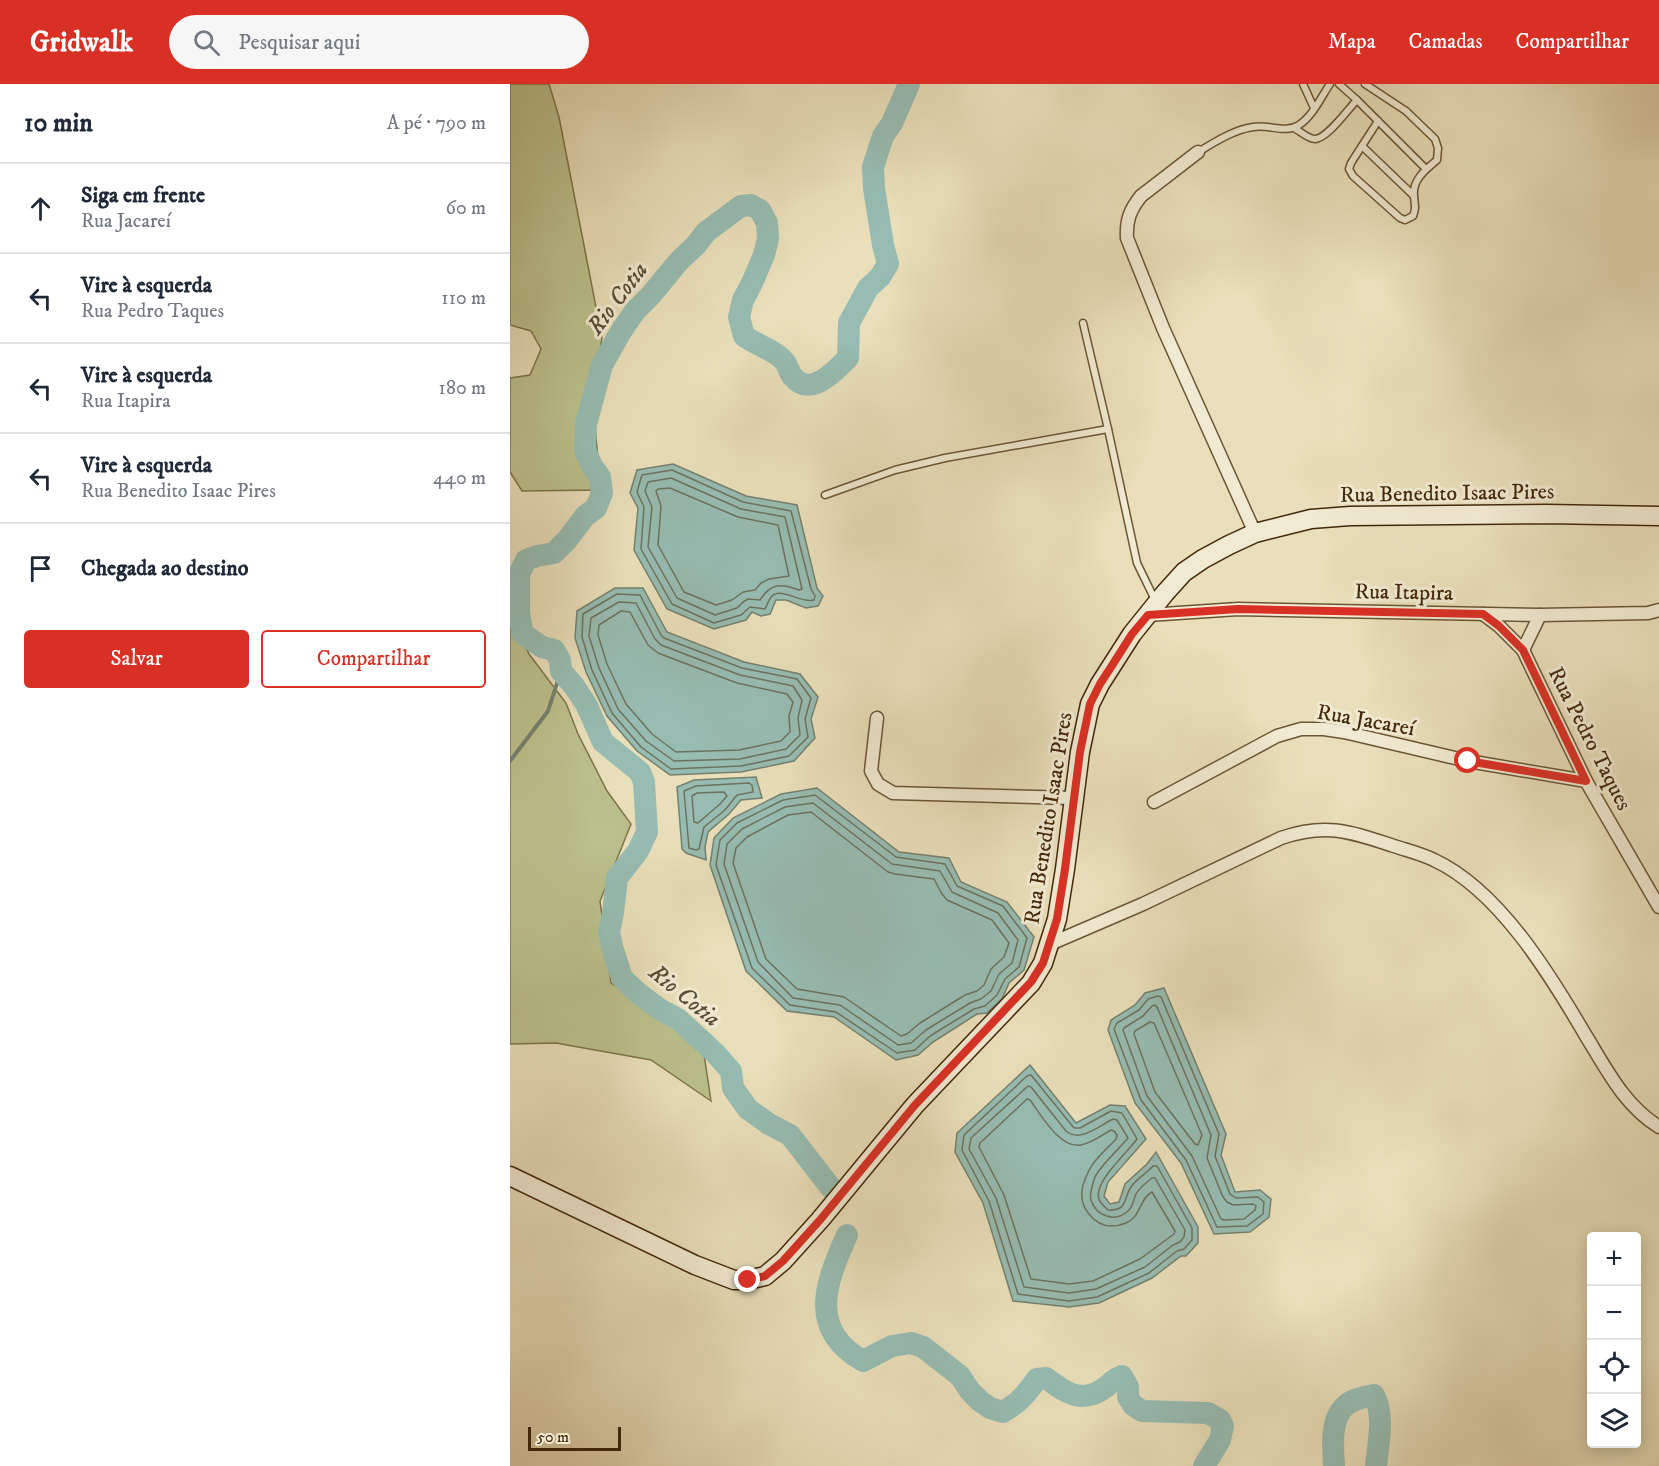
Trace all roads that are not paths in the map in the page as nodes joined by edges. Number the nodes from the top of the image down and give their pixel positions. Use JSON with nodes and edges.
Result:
{"nodes":[{"id":1,"x":1303,"y":84,"type":"edge"},
{"id":2,"x":1330,"y":84,"type":"edge"},
{"id":3,"x":1339,"y":84,"type":"edge"},
{"id":4,"x":1365,"y":84,"type":"edge"},
{"id":5,"x":1357,"y":100,"type":"junction"},
{"id":6,"x":1314,"y":108,"type":"junction"},
{"id":7,"x":1378,"y":121,"type":"junction"},
{"id":8,"x":1294,"y":128,"type":"junction"},
{"id":9,"x":1362,"y":146,"type":"junction"},
{"id":10,"x":1198,"y":152,"type":"joint"},
{"id":11,"x":1426,"y":169,"type":"junction"},
{"id":12,"x":1414,"y":197,"type":"junction"},
{"id":13,"x":1083,"y":323,"type":"dead end"},
{"id":14,"x":1108,"y":429,"type":"junction"},
{"id":15,"x":825,"y":495,"type":"dead end"},
{"id":16,"x":1659,"y":516,"type":"edge"},
{"id":17,"x":1255,"y":533,"type":"junction"},
{"id":18,"x":1152,"y":609,"type":"junction"},
{"id":19,"x":1659,"y":610,"type":"edge"},
{"id":20,"x":1483,"y":614,"type":"junction"},
{"id":21,"x":1540,"y":615,"type":"junction"},
{"id":22,"x":1523,"y":650,"type":"junction"},
{"id":23,"x":877,"y":718,"type":"dead end"},
{"id":24,"x":1586,"y":781,"type":"junction"},
{"id":25,"x":1074,"y":798,"type":"junction"},
{"id":26,"x":1154,"y":802,"type":"dead end"},
{"id":27,"x":1659,"y":907,"type":"edge"},
{"id":28,"x":1050,"y":944,"type":"junction"},
{"id":29,"x":1659,"y":1127,"type":"edge"},
{"id":30,"x":510,"y":1176,"type":"edge"}],
"edges":[{"from":1,"to":6,"type":"lane"},
{"from":2,"to":6,"type":"lane"},
{"from":3,"to":5,"type":"lane"},
{"from":4,"to":11,"type":"lane"},
{"from":5,"to":7,"type":"lane"},
{"from":5,"to":8,"type":"lane"},
{"from":6,"to":8,"type":"lane"},
{"from":7,"to":9,"type":"lane"},
{"from":7,"to":11,"type":"lane"},
{"from":8,"to":10,"type":"lane"},
{"from":9,"to":12,"type":"lane"},
{"from":9,"to":12,"type":"lane"},
{"from":10,"to":17,"type":"street"},
{"from":11,"to":12,"type":"lane"},
{"from":13,"to":14,"type":"lane"},
{"from":14,"to":15,"type":"lane"},
{"from":14,"to":18,"type":"lane"},
{"from":16,"to":17,"type":"street","name":"Rua Benedito Isaac Pires"},
{"from":17,"to":18,"type":"street","name":"Rua Benedito Isaac Pires"},
{"from":18,"to":20,"type":"street","name":"Rua Itapira"},
{"from":18,"to":25,"type":"street","name":"Rua Benedito Isaac Pires"},
{"from":19,"to":21,"type":"street","name":"Rua Itapira"},
{"from":20,"to":21,"type":"street","name":"Rua Itapira"},
{"from":20,"to":22,"type":"street","name":"Rua Pedro Taques"},
{"from":21,"to":22,"type":"street","name":"Rua Pedro Taques"},
{"from":22,"to":24,"type":"street","name":"Rua Pedro Taques"},
{"from":23,"to":25,"type":"street"},
{"from":24,"to":26,"type":"street","name":"Rua Jacareí"},
{"from":24,"to":27,"type":"street","name":"Rua Pedro Taques"},
{"from":25,"to":28,"type":"street","name":"Rua Benedito Isaac Pires"},
{"from":28,"to":29,"type":"street"},
{"from":28,"to":30,"type":"street","name":"Rua Benedito Isaac Pires"}]}
